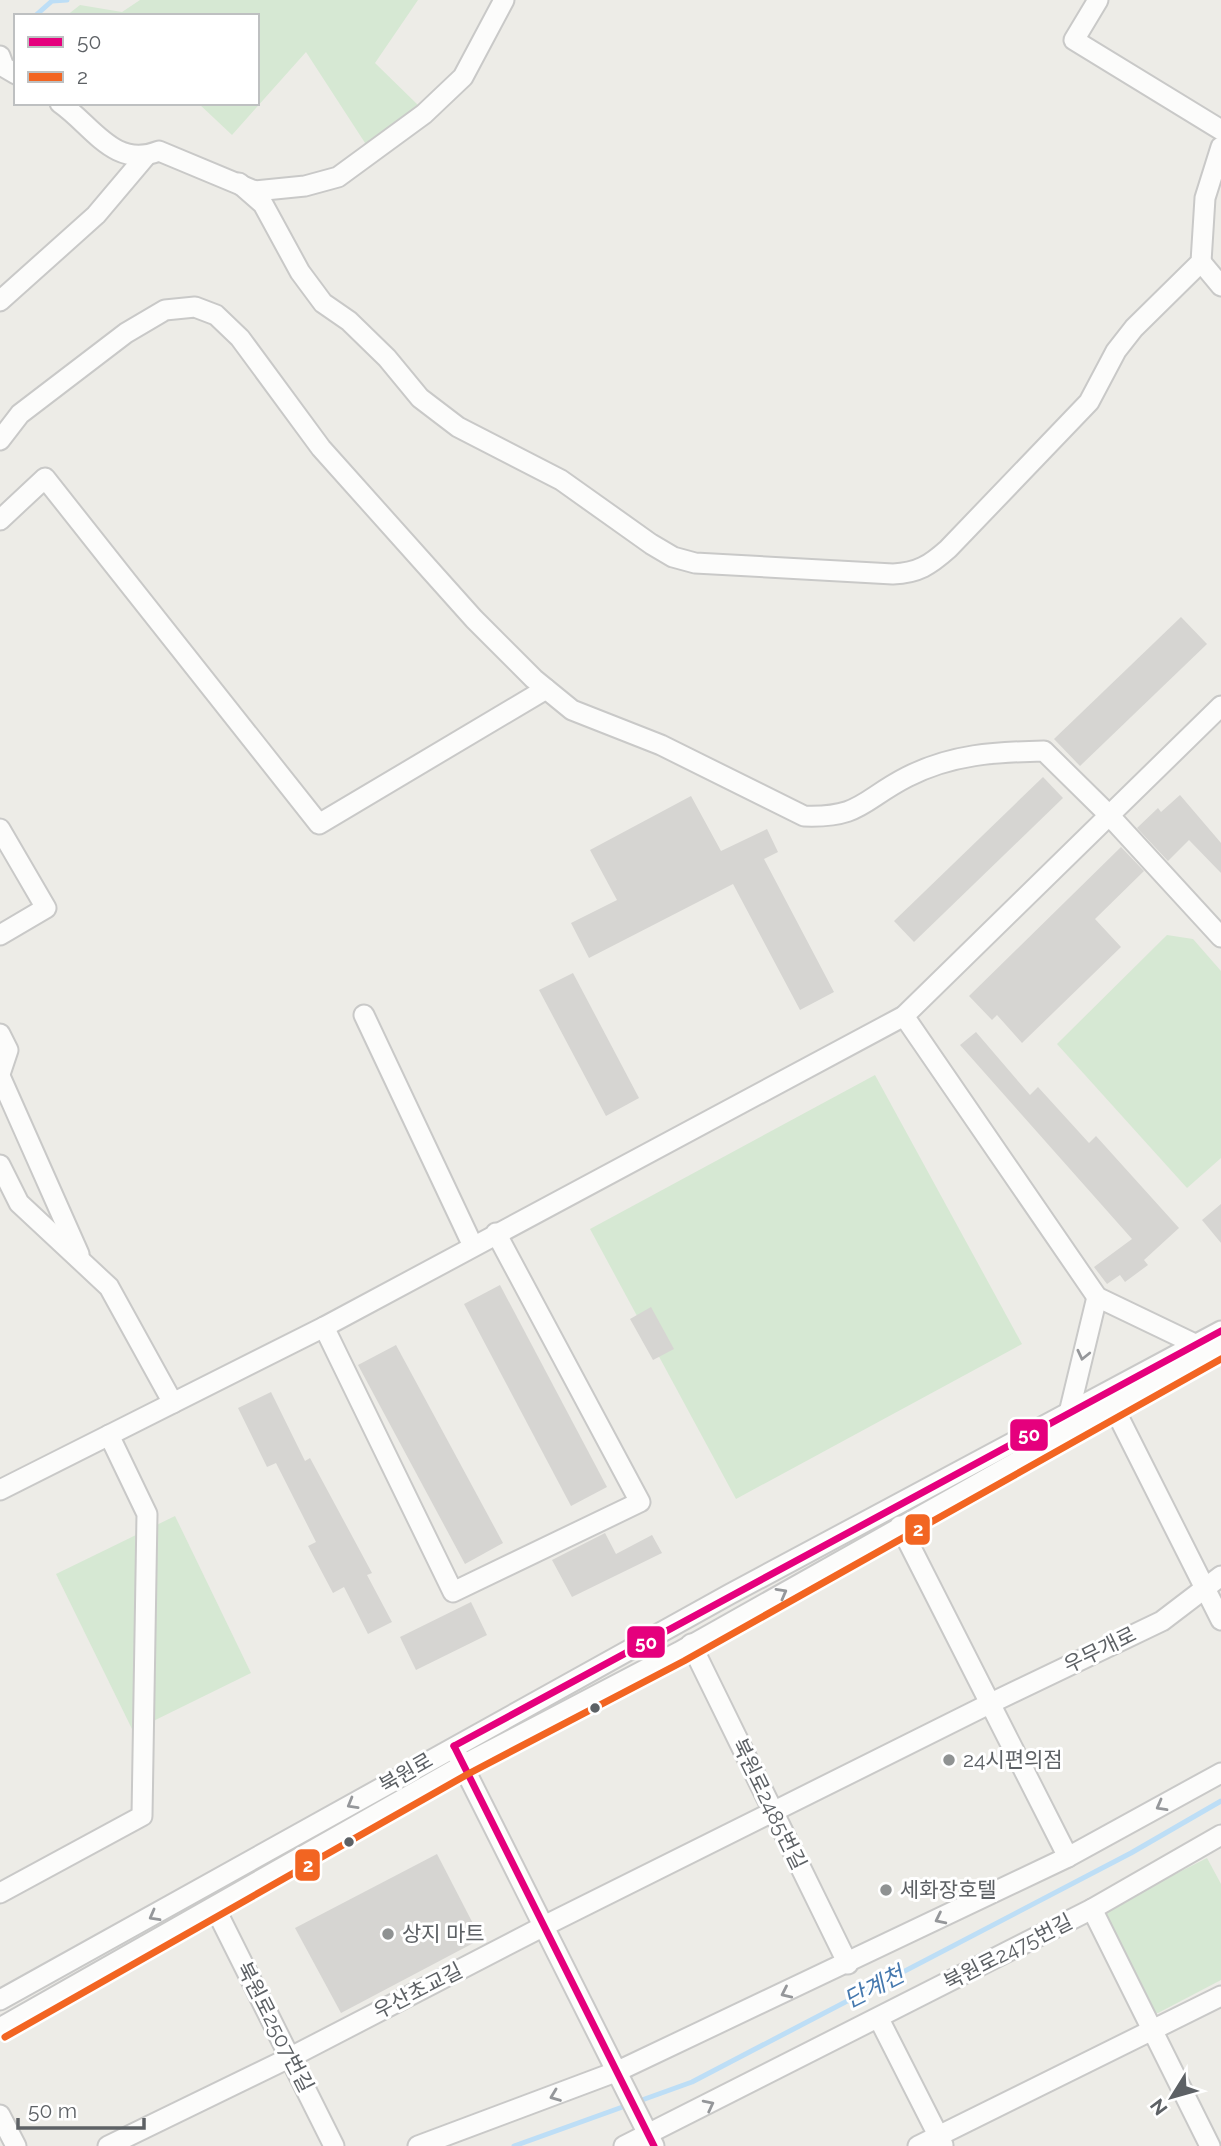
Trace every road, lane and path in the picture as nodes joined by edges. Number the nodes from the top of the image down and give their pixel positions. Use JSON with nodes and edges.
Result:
{"nodes":[{"id":1,"x":504,"y":0,"type":"edge"},
{"id":2,"x":1098,"y":0,"type":"edge"},
{"id":3,"x":0,"y":56,"type":"edge"},
{"id":4,"x":14,"y":74,"type":"edge"},
{"id":5,"x":62,"y":105,"type":"edge"},
{"id":6,"x":1221,"y":130,"type":"edge"},
{"id":7,"x":1221,"y":147,"type":"edge"},
{"id":8,"x":145,"y":157,"type":"junction"},
{"id":9,"x":239,"y":183,"type":"junction"},
{"id":10,"x":1201,"y":262,"type":"junction"},
{"id":11,"x":1221,"y":286,"type":"edge"},
{"id":12,"x":0,"y":301,"type":"edge"},
{"id":13,"x":0,"y":440,"type":"edge"},
{"id":14,"x":0,"y":520,"type":"edge"},
{"id":15,"x":547,"y":689,"type":"junction"},
{"id":16,"x":1221,"y":706,"type":"edge"},
{"id":17,"x":1108,"y":814,"type":"junction"},
{"id":18,"x":0,"y":829,"type":"edge"},
{"id":19,"x":0,"y":935,"type":"edge"},
{"id":20,"x":1221,"y":937,"type":"edge"},
{"id":21,"x":364,"y":1015,"type":"dead end"},
{"id":22,"x":904,"y":1016,"type":"junction"},
{"id":23,"x":0,"y":1034,"type":"edge"},
{"id":24,"x":0,"y":1075,"type":"edge"},
{"id":25,"x":0,"y":1165,"type":"edge"},
{"id":26,"x":496,"y":1233,"type":"junction"},
{"id":27,"x":472,"y":1246,"type":"junction"},
{"id":28,"x":82,"y":1262,"type":"junction"},
{"id":29,"x":1097,"y":1297,"type":"junction"},
{"id":30,"x":324,"y":1327,"type":"junction"},
{"id":31,"x":1221,"y":1331,"type":"edge"},
{"id":32,"x":1198,"y":1345,"type":"junction"},
{"id":33,"x":1221,"y":1348,"type":"edge"},
{"id":34,"x":1111,"y":1401,"type":"junction"},
{"id":35,"x":173,"y":1403,"type":"junction"},
{"id":36,"x":1069,"y":1413,"type":"junction"},
{"id":37,"x":108,"y":1435,"type":"junction"},
{"id":38,"x":0,"y":1490,"type":"edge"},
{"id":39,"x":900,"y":1526,"type":"junction"},
{"id":40,"x":1221,"y":1576,"type":"edge"},
{"id":41,"x":1205,"y":1588,"type":"junction"},
{"id":42,"x":1221,"y":1620,"type":"edge"},
{"id":43,"x":691,"y":1644,"type":"junction"},
{"id":44,"x":989,"y":1704,"type":"junction"},
{"id":45,"x":454,"y":1746,"type":"junction"},
{"id":46,"x":463,"y":1765,"type":"junction"},
{"id":47,"x":1221,"y":1773,"type":"edge"},
{"id":48,"x":773,"y":1813,"type":"junction"},
{"id":49,"x":1221,"y":1835,"type":"edge"},
{"id":50,"x":1068,"y":1857,"type":"junction"},
{"id":51,"x":0,"y":1893,"type":"edge"},
{"id":52,"x":215,"y":1908,"type":"junction"},
{"id":53,"x":1092,"y":1909,"type":"junction"},
{"id":54,"x":545,"y":1925,"type":"junction"},
{"id":55,"x":848,"y":1965,"type":"junction"},
{"id":56,"x":1221,"y":1996,"type":"edge"},
{"id":57,"x":0,"y":2000,"type":"edge"},
{"id":58,"x":879,"y":2019,"type":"junction"},
{"id":59,"x":0,"y":2028,"type":"edge"},
{"id":60,"x":1154,"y":2031,"type":"junction"},
{"id":61,"x":291,"y":2057,"type":"junction"},
{"id":62,"x":618,"y":2071,"type":"junction"},
{"id":63,"x":0,"y":2115,"type":"edge"},
{"id":64,"x":648,"y":2135,"type":"edge"},
{"id":65,"x":941,"y":2141,"type":"edge"},
{"id":66,"x":1221,"y":2143,"type":"edge"},
{"id":67,"x":16,"y":2146,"type":"edge"},
{"id":68,"x":108,"y":2146,"type":"edge"},
{"id":69,"x":334,"y":2146,"type":"edge"},
{"id":70,"x":418,"y":2146,"type":"edge"},
{"id":71,"x":624,"y":2146,"type":"edge"},
{"id":72,"x":918,"y":2146,"type":"edge"},
{"id":73,"x":1210,"y":2146,"type":"edge"},
{"id":74,"x":1216,"y":2146,"type":"edge"}],
"edges":[{"from":1,"to":9,"type":"street"},
{"from":2,"to":6,"type":"street"},
{"from":3,"to":4,"type":"street"},
{"from":5,"to":8,"type":"street"},
{"from":7,"to":10,"type":"street"},
{"from":8,"to":9,"type":"street"},
{"from":8,"to":12,"type":"street"},
{"from":9,"to":10,"type":"street"},
{"from":10,"to":11,"type":"street"},
{"from":13,"to":15,"type":"street"},
{"from":14,"to":15,"type":"street"},
{"from":15,"to":17,"type":"street"},
{"from":16,"to":17,"type":"street"},
{"from":17,"to":20,"type":"street"},
{"from":17,"to":22,"type":"street"},
{"from":18,"to":19,"type":"street"},
{"from":21,"to":27,"type":"street"},
{"from":22,"to":26,"type":"street"},
{"from":22,"to":29,"type":"street"},
{"from":23,"to":24,"type":"street"},
{"from":24,"to":28,"type":"street"},
{"from":25,"to":28,"type":"street"},
{"from":26,"to":27,"type":"street"},
{"from":26,"to":30,"type":"street"},
{"from":27,"to":30,"type":"street"},
{"from":28,"to":35,"type":"street"},
{"from":29,"to":32,"type":"street"},
{"from":29,"to":36,"type":"street","one_way":true},
{"from":30,"to":35,"type":"street"},
{"from":31,"to":32,"type":"street","name":"북원로"},
{"from":32,"to":34,"type":"street","name":"북원로"},
{"from":33,"to":34,"type":"street","name":"북원로"},
{"from":34,"to":36,"type":"street","name":"북원로"},
{"from":34,"to":39,"type":"street","name":"북원로"},
{"from":34,"to":41,"type":"street"},
{"from":35,"to":37,"type":"street"},
{"from":36,"to":45,"type":"street","name":"북원로"},
{"from":37,"to":38,"type":"street"},
{"from":37,"to":51,"type":"street"},
{"from":43,"to":39,"type":"street","name":"북원로","one_way":true},
{"from":39,"to":44,"type":"street"},
{"from":40,"to":41,"type":"street"},
{"from":41,"to":42,"type":"street"},
{"from":41,"to":44,"type":"street","name":"우무개로"},
{"from":43,"to":46,"type":"street","name":"북원로"},
{"from":43,"to":48,"type":"street","name":"북원로2485번길"},
{"from":44,"to":48,"type":"street"},
{"from":44,"to":50,"type":"street"},
{"from":45,"to":46,"type":"street"},
{"from":45,"to":57,"type":"street","name":"북원로","one_way":true},
{"from":46,"to":52,"type":"street","name":"북원로"},
{"from":46,"to":54,"type":"street"},
{"from":47,"to":50,"type":"street","one_way":true},
{"from":48,"to":54,"type":"street","name":"우산초교길"},
{"from":48,"to":55,"type":"street","name":"북원로2485번길"},
{"from":49,"to":53,"type":"street"},
{"from":50,"to":55,"type":"street","one_way":true},
{"from":52,"to":59,"type":"street","name":"북원로"},
{"from":52,"to":61,"type":"street","name":"북원로2507번길"},
{"from":53,"to":58,"type":"street","name":"북원로2475번길"},
{"from":53,"to":60,"type":"street","name":"북원로2475번길"},
{"from":54,"to":61,"type":"street","name":"우산초교길"},
{"from":54,"to":62,"type":"street"},
{"from":55,"to":62,"type":"street","one_way":true},
{"from":56,"to":60,"type":"street"},
{"from":64,"to":58,"type":"street","one_way":true},
{"from":58,"to":65,"type":"street"},
{"from":60,"to":65,"type":"street"},
{"from":60,"to":73,"type":"street","name":"북원로2475번길"},
{"from":61,"to":68,"type":"street","name":"우산초교길"},
{"from":61,"to":69,"type":"street","name":"북원로2507번길"},
{"from":62,"to":64,"type":"street"},
{"from":62,"to":70,"type":"street","one_way":true},
{"from":63,"to":67,"type":"street"},
{"from":64,"to":71,"type":"street"},
{"from":65,"to":72,"type":"street"},
{"from":66,"to":74,"type":"street"}]}
